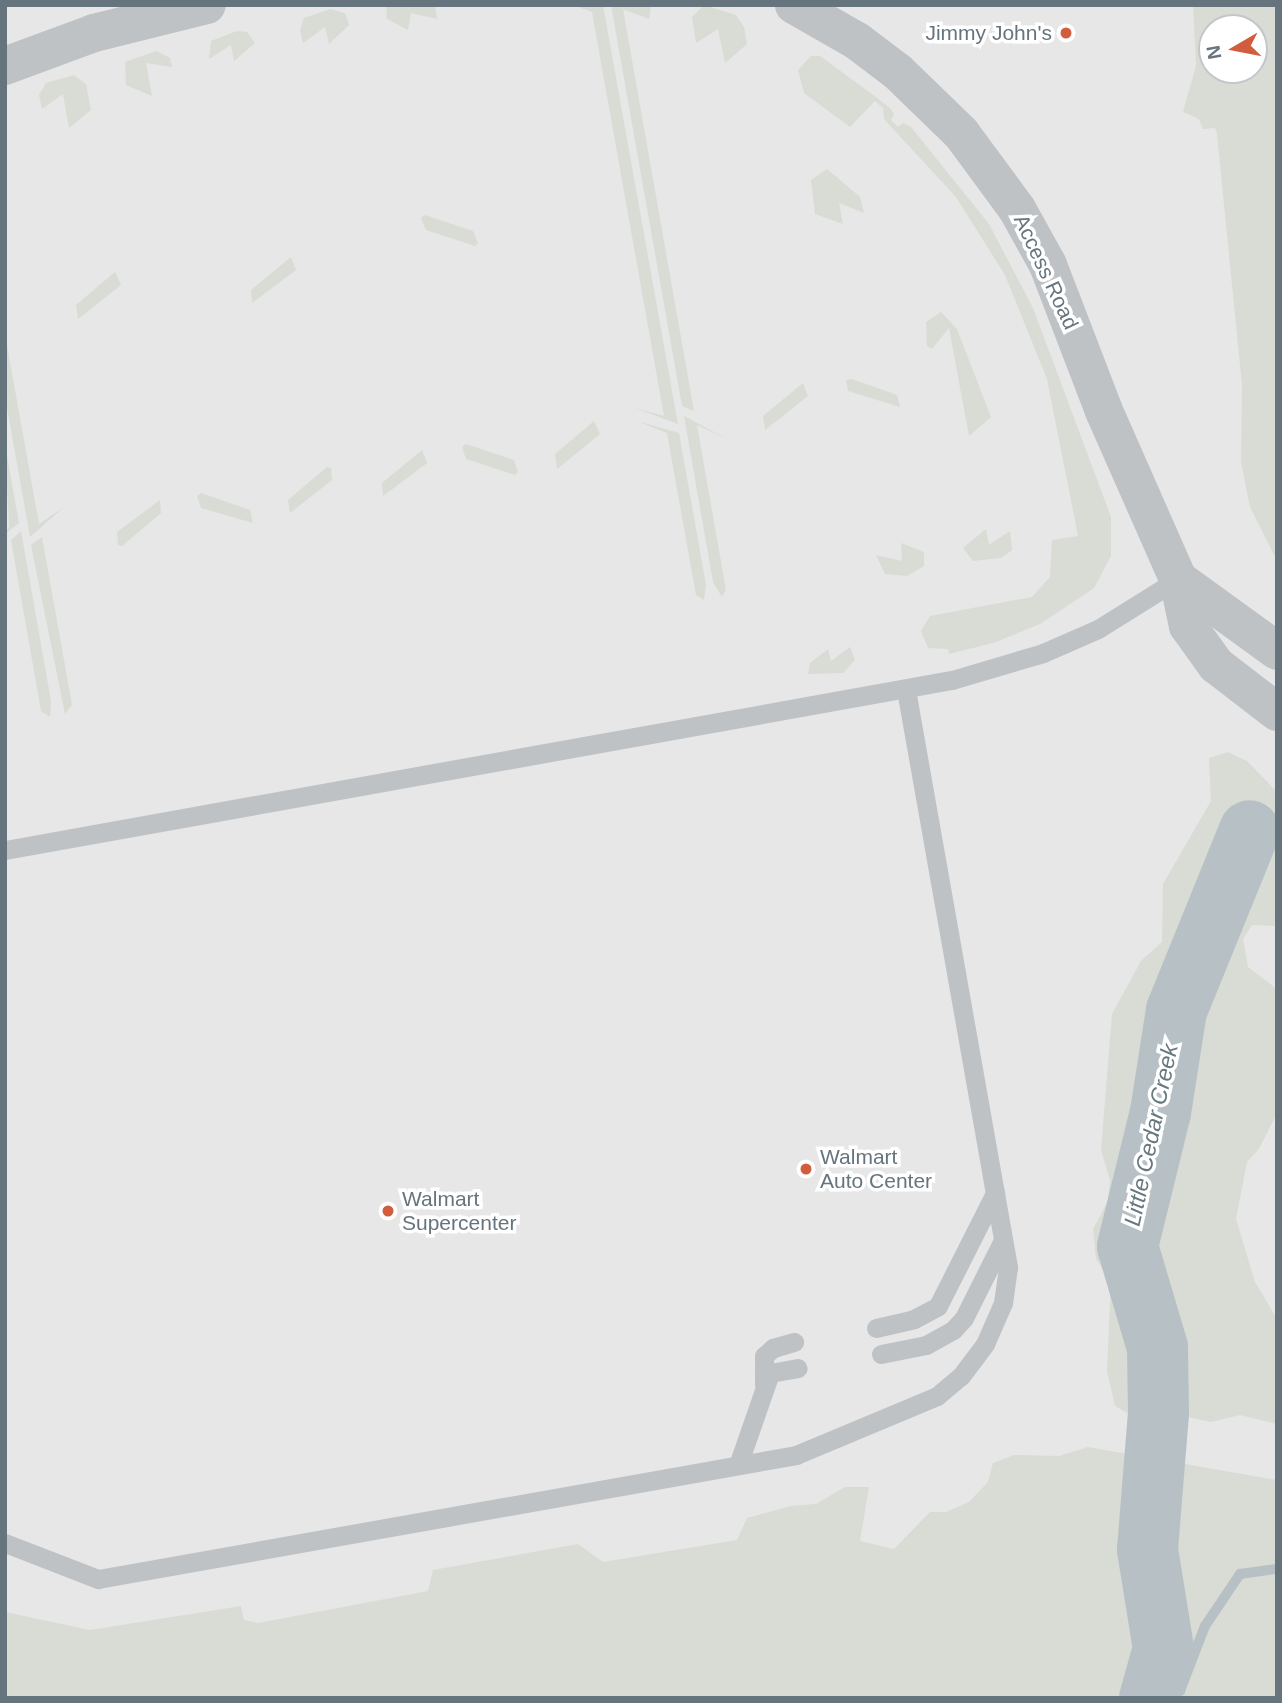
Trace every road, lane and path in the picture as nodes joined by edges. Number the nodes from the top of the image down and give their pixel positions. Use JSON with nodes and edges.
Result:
{"nodes":[{"id":1,"x":207,"y":5,"type":"edge"},
{"id":2,"x":794,"y":5,"type":"edge"},
{"id":3,"x":5,"y":66,"type":"edge"},
{"id":4,"x":1178,"y":579,"type":"junction"},
{"id":5,"x":1277,"y":651,"type":"edge"},
{"id":6,"x":906,"y":690,"type":"junction"},
{"id":7,"x":1277,"y":712,"type":"edge"},
{"id":8,"x":5,"y":850,"type":"edge"},
{"id":9,"x":995,"y":1193,"type":"junction"},
{"id":10,"x":1003,"y":1240,"type":"junction"},
{"id":11,"x":876,"y":1328,"type":"dead end"},
{"id":12,"x":794,"y":1342,"type":"dead end"},
{"id":13,"x":881,"y":1354,"type":"dead end"},
{"id":14,"x":798,"y":1368,"type":"dead end"},
{"id":15,"x":764,"y":1390,"type":"junction"},
{"id":16,"x":738,"y":1465,"type":"junction"},
{"id":17,"x":5,"y":1544,"type":"edge"}],
"edges":[{"from":1,"to":3,"type":"street"},
{"from":2,"to":4,"type":"street","name":"Access Road"},
{"from":4,"to":5,"type":"street"},
{"from":4,"to":6,"type":"lane"},
{"from":4,"to":7,"type":"street","name":"Access Road"},
{"from":6,"to":8,"type":"lane"},
{"from":6,"to":9,"type":"lane"},
{"from":9,"to":10,"type":"lane"},
{"from":9,"to":11,"type":"lane"},
{"from":10,"to":13,"type":"lane"},
{"from":10,"to":16,"type":"lane"},
{"from":12,"to":15,"type":"lane"},
{"from":14,"to":15,"type":"lane"},
{"from":15,"to":16,"type":"lane"},
{"from":16,"to":17,"type":"lane"}]}
